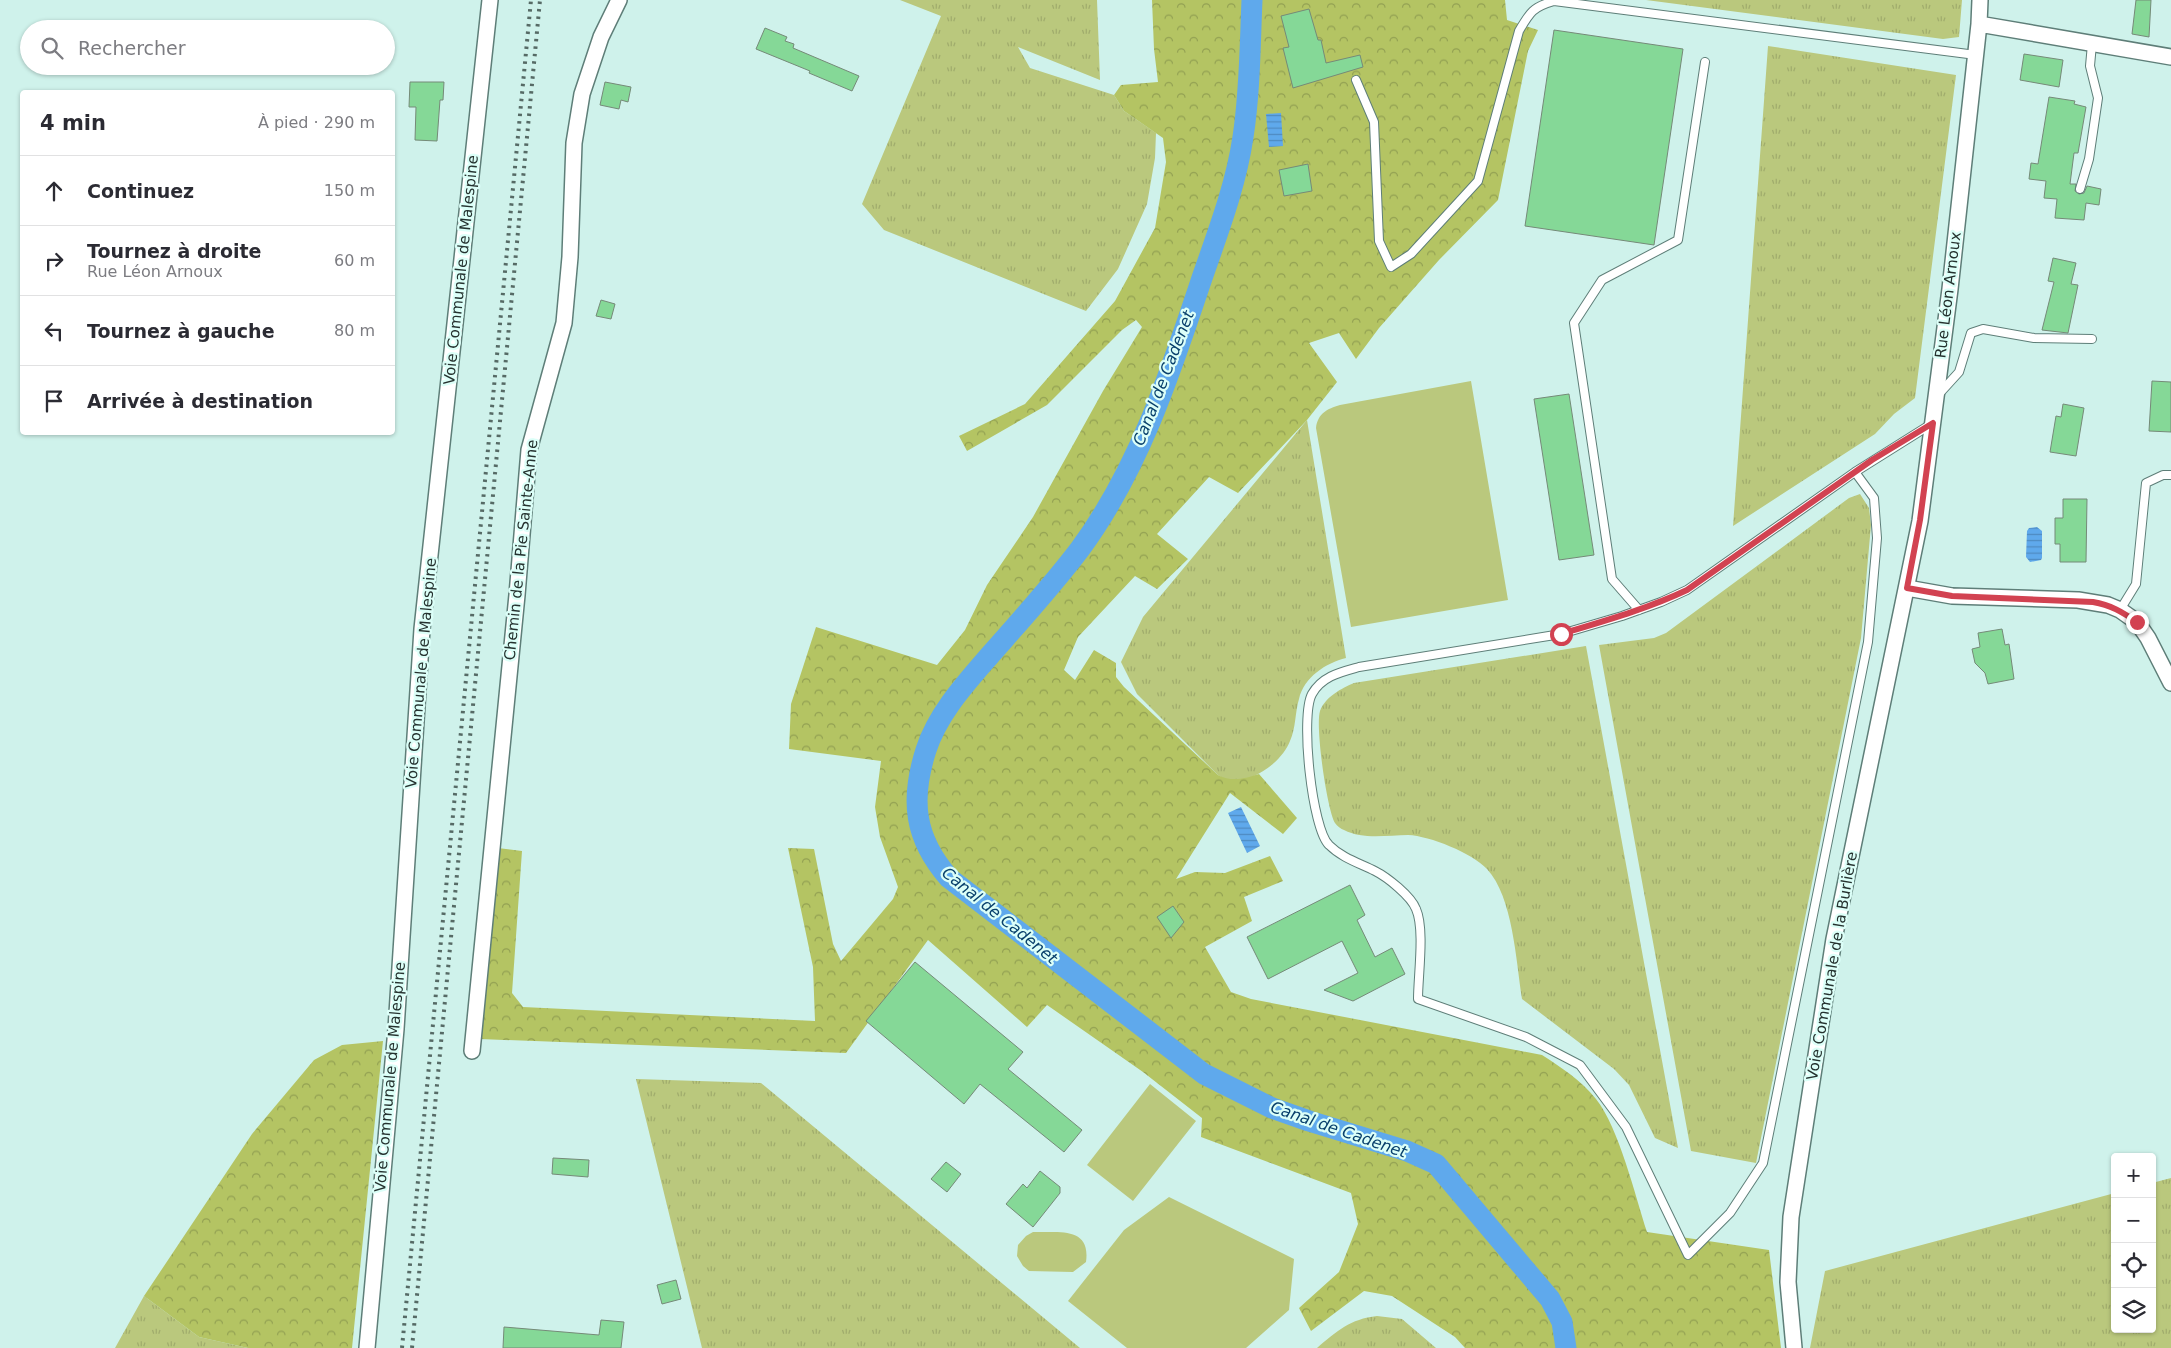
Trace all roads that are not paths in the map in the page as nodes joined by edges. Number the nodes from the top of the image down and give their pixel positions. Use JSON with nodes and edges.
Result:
{"nodes":[{"id":1,"x":490,"y":0,"type":"edge"},
{"id":2,"x":619,"y":0,"type":"edge"},
{"id":3,"x":1980,"y":0,"type":"edge"},
{"id":4,"x":1979,"y":24,"type":"junction"},
{"id":5,"x":2092,"y":44,"type":"junction"},
{"id":6,"x":1976,"y":55,"type":"junction"},
{"id":7,"x":2171,"y":58,"type":"edge"},
{"id":8,"x":1705,"y":62,"type":"dead end"},
{"id":9,"x":1356,"y":80,"type":"dead end"},
{"id":10,"x":2080,"y":189,"type":"dead end"},
{"id":11,"x":2092,"y":339,"type":"dead end"},
{"id":12,"x":1936,"y":397,"type":"junction"},
{"id":13,"x":1933,"y":423,"type":"junction"},
{"id":14,"x":1855,"y":472,"type":"junction"},
{"id":15,"x":2171,"y":475,"type":"edge"},
{"id":16,"x":1907,"y":588,"type":"junction"},
{"id":17,"x":1638,"y":610,"type":"junction"},
{"id":18,"x":2120,"y":610,"type":"junction"},
{"id":19,"x":2169,"y":673,"type":"edge"},
{"id":20,"x":472,"y":1051,"type":"dead end"},
{"id":21,"x":367,"y":1348,"type":"edge"},
{"id":22,"x":1794,"y":1348,"type":"edge"}],
"edges":[{"from":1,"to":21,"type":"street","name":"Voie Communale de Malespine"},
{"from":2,"to":20,"type":"street","name":"Chemin de la Pie Sainte-Anne"},
{"from":3,"to":4,"type":"street","name":"Rue Léon Arnoux"},
{"from":4,"to":5,"type":"street"},
{"from":4,"to":6,"type":"street","name":"Rue Léon Arnoux"},
{"from":5,"to":7,"type":"street"},
{"from":5,"to":10,"type":"lane"},
{"from":6,"to":9,"type":"lane"},
{"from":6,"to":12,"type":"street","name":"Rue Léon Arnoux"},
{"from":8,"to":17,"type":"lane"},
{"from":11,"to":12,"type":"lane"},
{"from":12,"to":13,"type":"street","name":"Rue Léon Arnoux"},
{"from":13,"to":14,"type":"lane"},
{"from":13,"to":16,"type":"street","name":"Rue Léon Arnoux"},
{"from":14,"to":17,"type":"lane"},
{"from":14,"to":17,"type":"lane"},
{"from":15,"to":18,"type":"lane"},
{"from":16,"to":18,"type":"street"},
{"from":16,"to":22,"type":"street","name":"Voie Communale de la Burlière"},
{"from":18,"to":19,"type":"street"}]}
